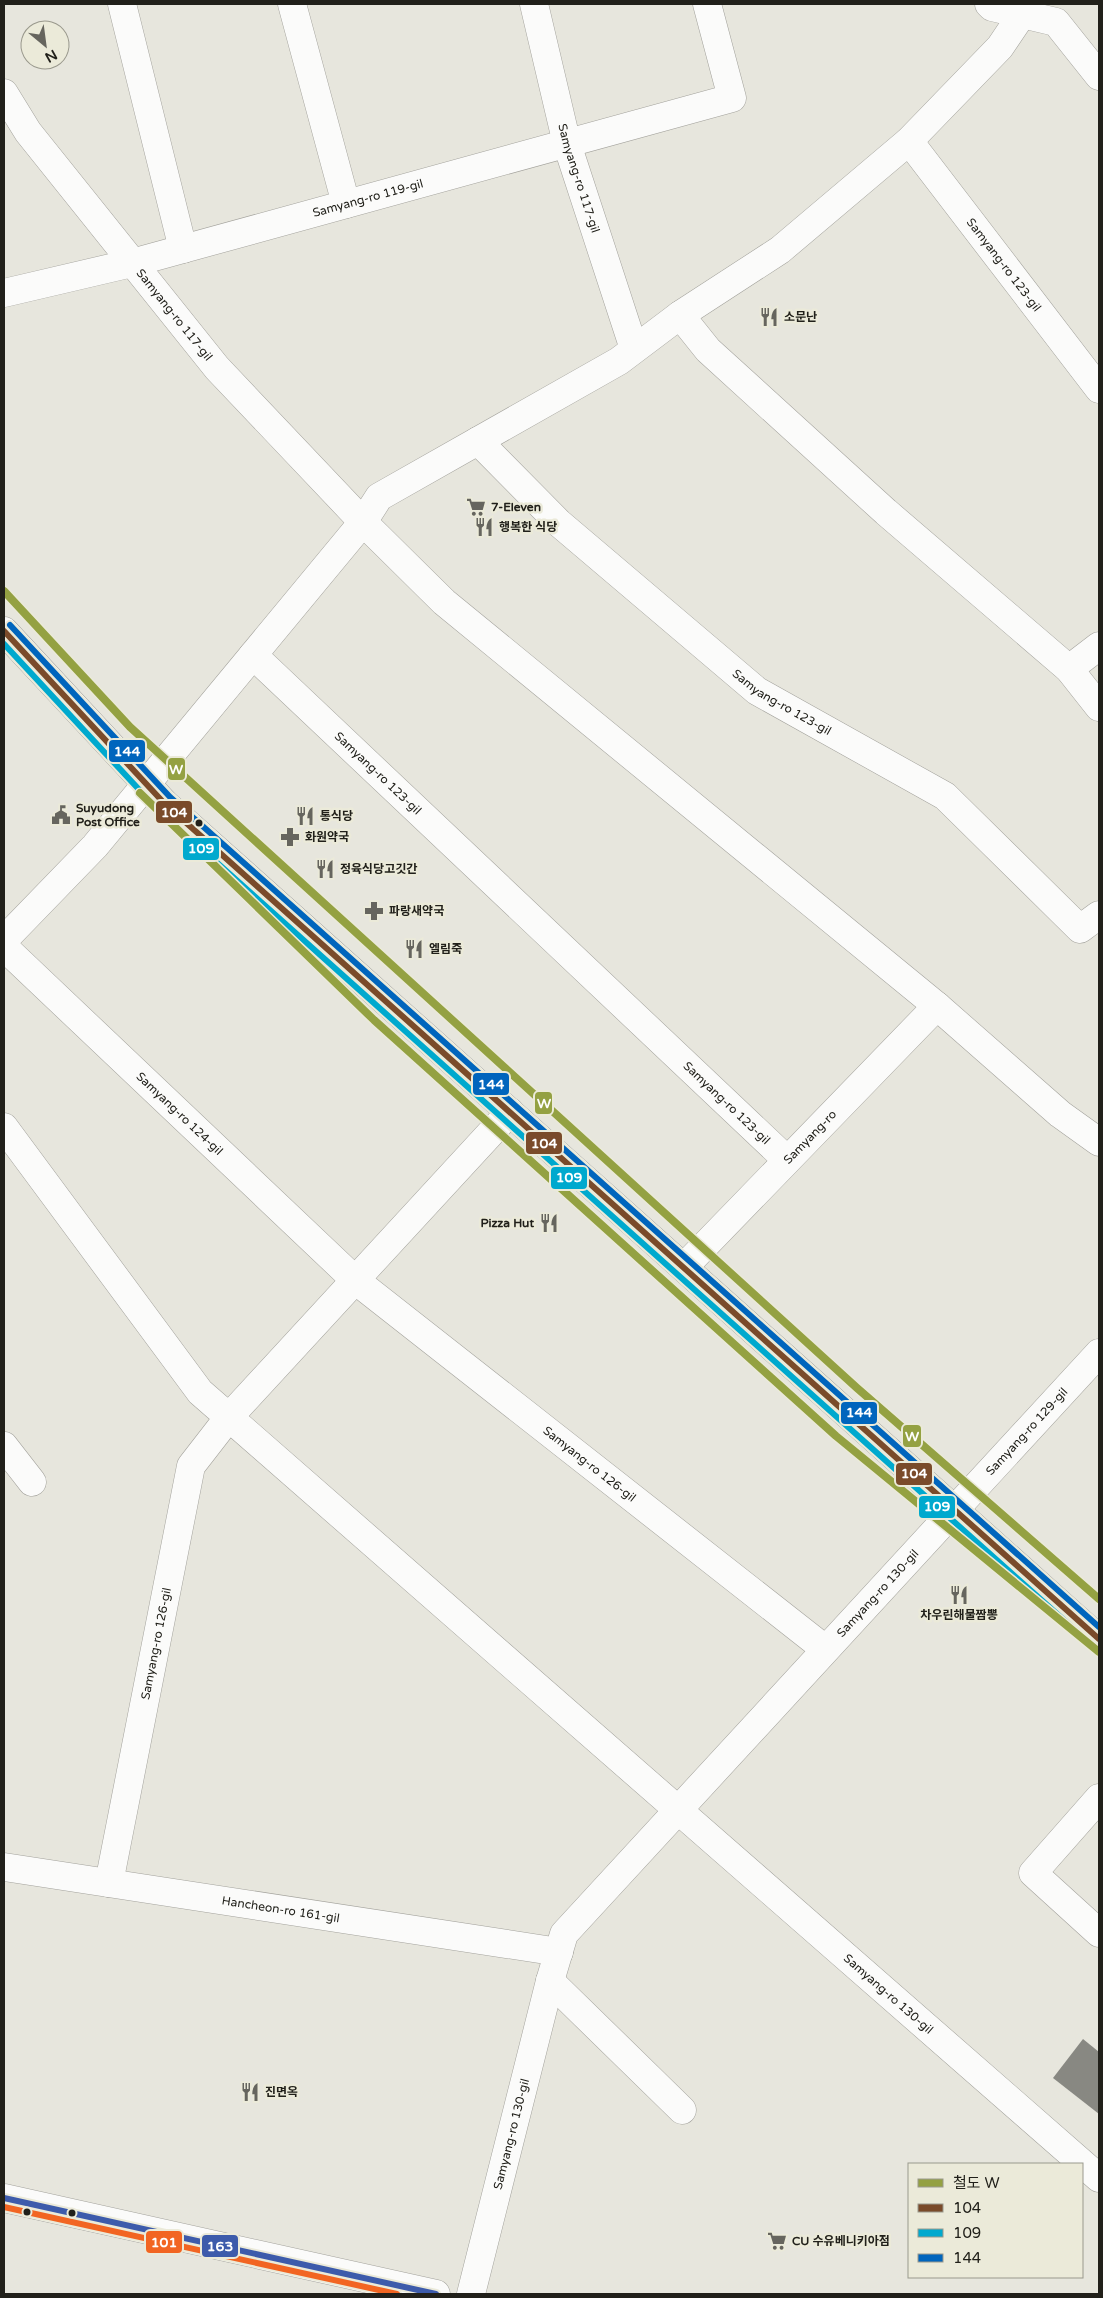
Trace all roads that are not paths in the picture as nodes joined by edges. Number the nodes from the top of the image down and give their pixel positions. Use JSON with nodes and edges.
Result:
{"nodes":[{"id":1,"x":122,"y":4,"type":"edge"},
{"id":2,"x":292,"y":4,"type":"edge"},
{"id":3,"x":534,"y":4,"type":"edge"},
{"id":4,"x":707,"y":4,"type":"edge"},
{"id":5,"x":989,"y":4,"type":"edge"},
{"id":6,"x":1029,"y":7,"type":"edge"},
{"id":7,"x":1099,"y":76,"type":"edge"},
{"id":8,"x":4,"y":93,"type":"edge"},
{"id":9,"x":909,"y":141,"type":"junction"},
{"id":10,"x":567,"y":144,"type":"junction"},
{"id":11,"x":346,"y":204,"type":"junction"},
{"id":12,"x":183,"y":248,"type":"junction"},
{"id":13,"x":132,"y":263,"type":"junction"},
{"id":14,"x":4,"y":293,"type":"edge"},
{"id":15,"x":680,"y":315,"type":"junction"},
{"id":16,"x":634,"y":349,"type":"junction"},
{"id":17,"x":1099,"y":389,"type":"edge"},
{"id":18,"x":478,"y":441,"type":"junction"},
{"id":19,"x":363,"y":522,"type":"junction"},
{"id":20,"x":4,"y":631,"type":"edge"},
{"id":21,"x":1099,"y":646,"type":"edge"},
{"id":22,"x":253,"y":655,"type":"junction"},
{"id":23,"x":1069,"y":669,"type":"junction"},
{"id":24,"x":1099,"y":707,"type":"edge"},
{"id":25,"x":146,"y":784,"type":"junction"},
{"id":26,"x":1099,"y":915,"type":"edge"},
{"id":27,"x":4,"y":940,"type":"edge"},
{"id":28,"x":4,"y":947,"type":"edge"},
{"id":29,"x":937,"y":1006,"type":"junction"},
{"id":30,"x":510,"y":1112,"type":"junction"},
{"id":31,"x":4,"y":1127,"type":"edge"},
{"id":32,"x":1099,"y":1142,"type":"edge"},
{"id":33,"x":787,"y":1160,"type":"junction"},
{"id":34,"x":684,"y":1267,"type":"junction"},
{"id":35,"x":355,"y":1280,"type":"junction"},
{"id":36,"x":1099,"y":1353,"type":"edge"},
{"id":37,"x":229,"y":1417,"type":"junction"},
{"id":38,"x":4,"y":1446,"type":"edge"},
{"id":39,"x":32,"y":1482,"type":"dead end"},
{"id":40,"x":954,"y":1510,"type":"junction"},
{"id":41,"x":1099,"y":1639,"type":"edge"},
{"id":42,"x":825,"y":1649,"type":"junction"},
{"id":43,"x":1099,"y":1798,"type":"edge"},
{"id":44,"x":678,"y":1809,"type":"junction"},
{"id":45,"x":4,"y":1867,"type":"edge"},
{"id":46,"x":109,"y":1883,"type":"junction"},
{"id":47,"x":1099,"y":1933,"type":"edge"},
{"id":48,"x":558,"y":1952,"type":"junction"},
{"id":49,"x":550,"y":1981,"type":"junction"},
{"id":50,"x":682,"y":2110,"type":"dead end"},
{"id":51,"x":1082,"y":2163,"type":"edge"},
{"id":52,"x":1083,"y":2164,"type":"edge"},
{"id":53,"x":1099,"y":2178,"type":"edge"},
{"id":54,"x":4,"y":2198,"type":"edge"},
{"id":55,"x":436,"y":2294,"type":"edge"},
{"id":56,"x":471,"y":2294,"type":"edge"}],
"edges":[{"from":1,"to":12,"type":"street"},
{"from":2,"to":11,"type":"street"},
{"from":3,"to":10,"type":"street","name":"Samyang-ro 117-gil"},
{"from":4,"to":10,"type":"street","name":"Samyang-ro 119-gil"},
{"from":5,"to":6,"type":"street"},
{"from":6,"to":7,"type":"street"},
{"from":6,"to":9,"type":"street"},
{"from":8,"to":13,"type":"street","name":"Samyang-ro 117-gil"},
{"from":9,"to":15,"type":"street"},
{"from":9,"to":17,"type":"street","name":"Samyang-ro 123-gil"},
{"from":10,"to":11,"type":"street","name":"Samyang-ro 119-gil"},
{"from":10,"to":16,"type":"street","name":"Samyang-ro 117-gil"},
{"from":11,"to":12,"type":"street","name":"Samyang-ro 119-gil"},
{"from":12,"to":13,"type":"street","name":"Samyang-ro 119-gil"},
{"from":13,"to":14,"type":"street","name":"Samyang-ro 119-gil"},
{"from":13,"to":19,"type":"street","name":"Samyang-ro 117-gil"},
{"from":15,"to":16,"type":"street"},
{"from":15,"to":23,"type":"street"},
{"from":16,"to":18,"type":"street"},
{"from":18,"to":19,"type":"street"},
{"from":18,"to":26,"type":"street","name":"Samyang-ro 123-gil"},
{"from":19,"to":22,"type":"street"},
{"from":19,"to":29,"type":"street"},
{"from":20,"to":25,"type":"street"},
{"from":21,"to":23,"type":"street"},
{"from":22,"to":25,"type":"street"},
{"from":22,"to":33,"type":"street","name":"Samyang-ro 123-gil"},
{"from":23,"to":24,"type":"street"},
{"from":25,"to":27,"type":"street"},
{"from":25,"to":30,"type":"street"},
{"from":28,"to":35,"type":"street","name":"Samyang-ro 124-gil"},
{"from":29,"to":32,"type":"street"},
{"from":29,"to":33,"type":"street","name":"Samyang-ro"},
{"from":30,"to":34,"type":"street"},
{"from":30,"to":35,"type":"street","name":"Samyang-ro 126-gil"},
{"from":31,"to":37,"type":"street"},
{"from":33,"to":34,"type":"street","name":"Samyang-ro"},
{"from":34,"to":40,"type":"street"},
{"from":35,"to":37,"type":"street","name":"Samyang-ro 126-gil"},
{"from":35,"to":42,"type":"street","name":"Samyang-ro 126-gil"},
{"from":36,"to":40,"type":"street","name":"Samyang-ro 129-gil"},
{"from":37,"to":44,"type":"street"},
{"from":37,"to":46,"type":"street","name":"Samyang-ro 126-gil"},
{"from":38,"to":39,"type":"street"},
{"from":40,"to":41,"type":"street"},
{"from":40,"to":42,"type":"street","name":"Samyang-ro 130-gil"},
{"from":42,"to":44,"type":"street","name":"Samyang-ro 130-gil"},
{"from":43,"to":47,"type":"street"},
{"from":44,"to":48,"type":"street","name":"Samyang-ro 130-gil"},
{"from":44,"to":51,"type":"street","name":"Samyang-ro 130-gil"},
{"from":45,"to":46,"type":"street","name":"Hancheon-ro 161-gil"},
{"from":46,"to":48,"type":"street","name":"Hancheon-ro 161-gil"},
{"from":48,"to":49,"type":"street","name":"Samyang-ro 130-gil"},
{"from":49,"to":50,"type":"street"},
{"from":49,"to":56,"type":"street","name":"Samyang-ro 130-gil"},
{"from":52,"to":53,"type":"street","name":"Samyang-ro 130-gil"},
{"from":54,"to":55,"type":"street"}]}
